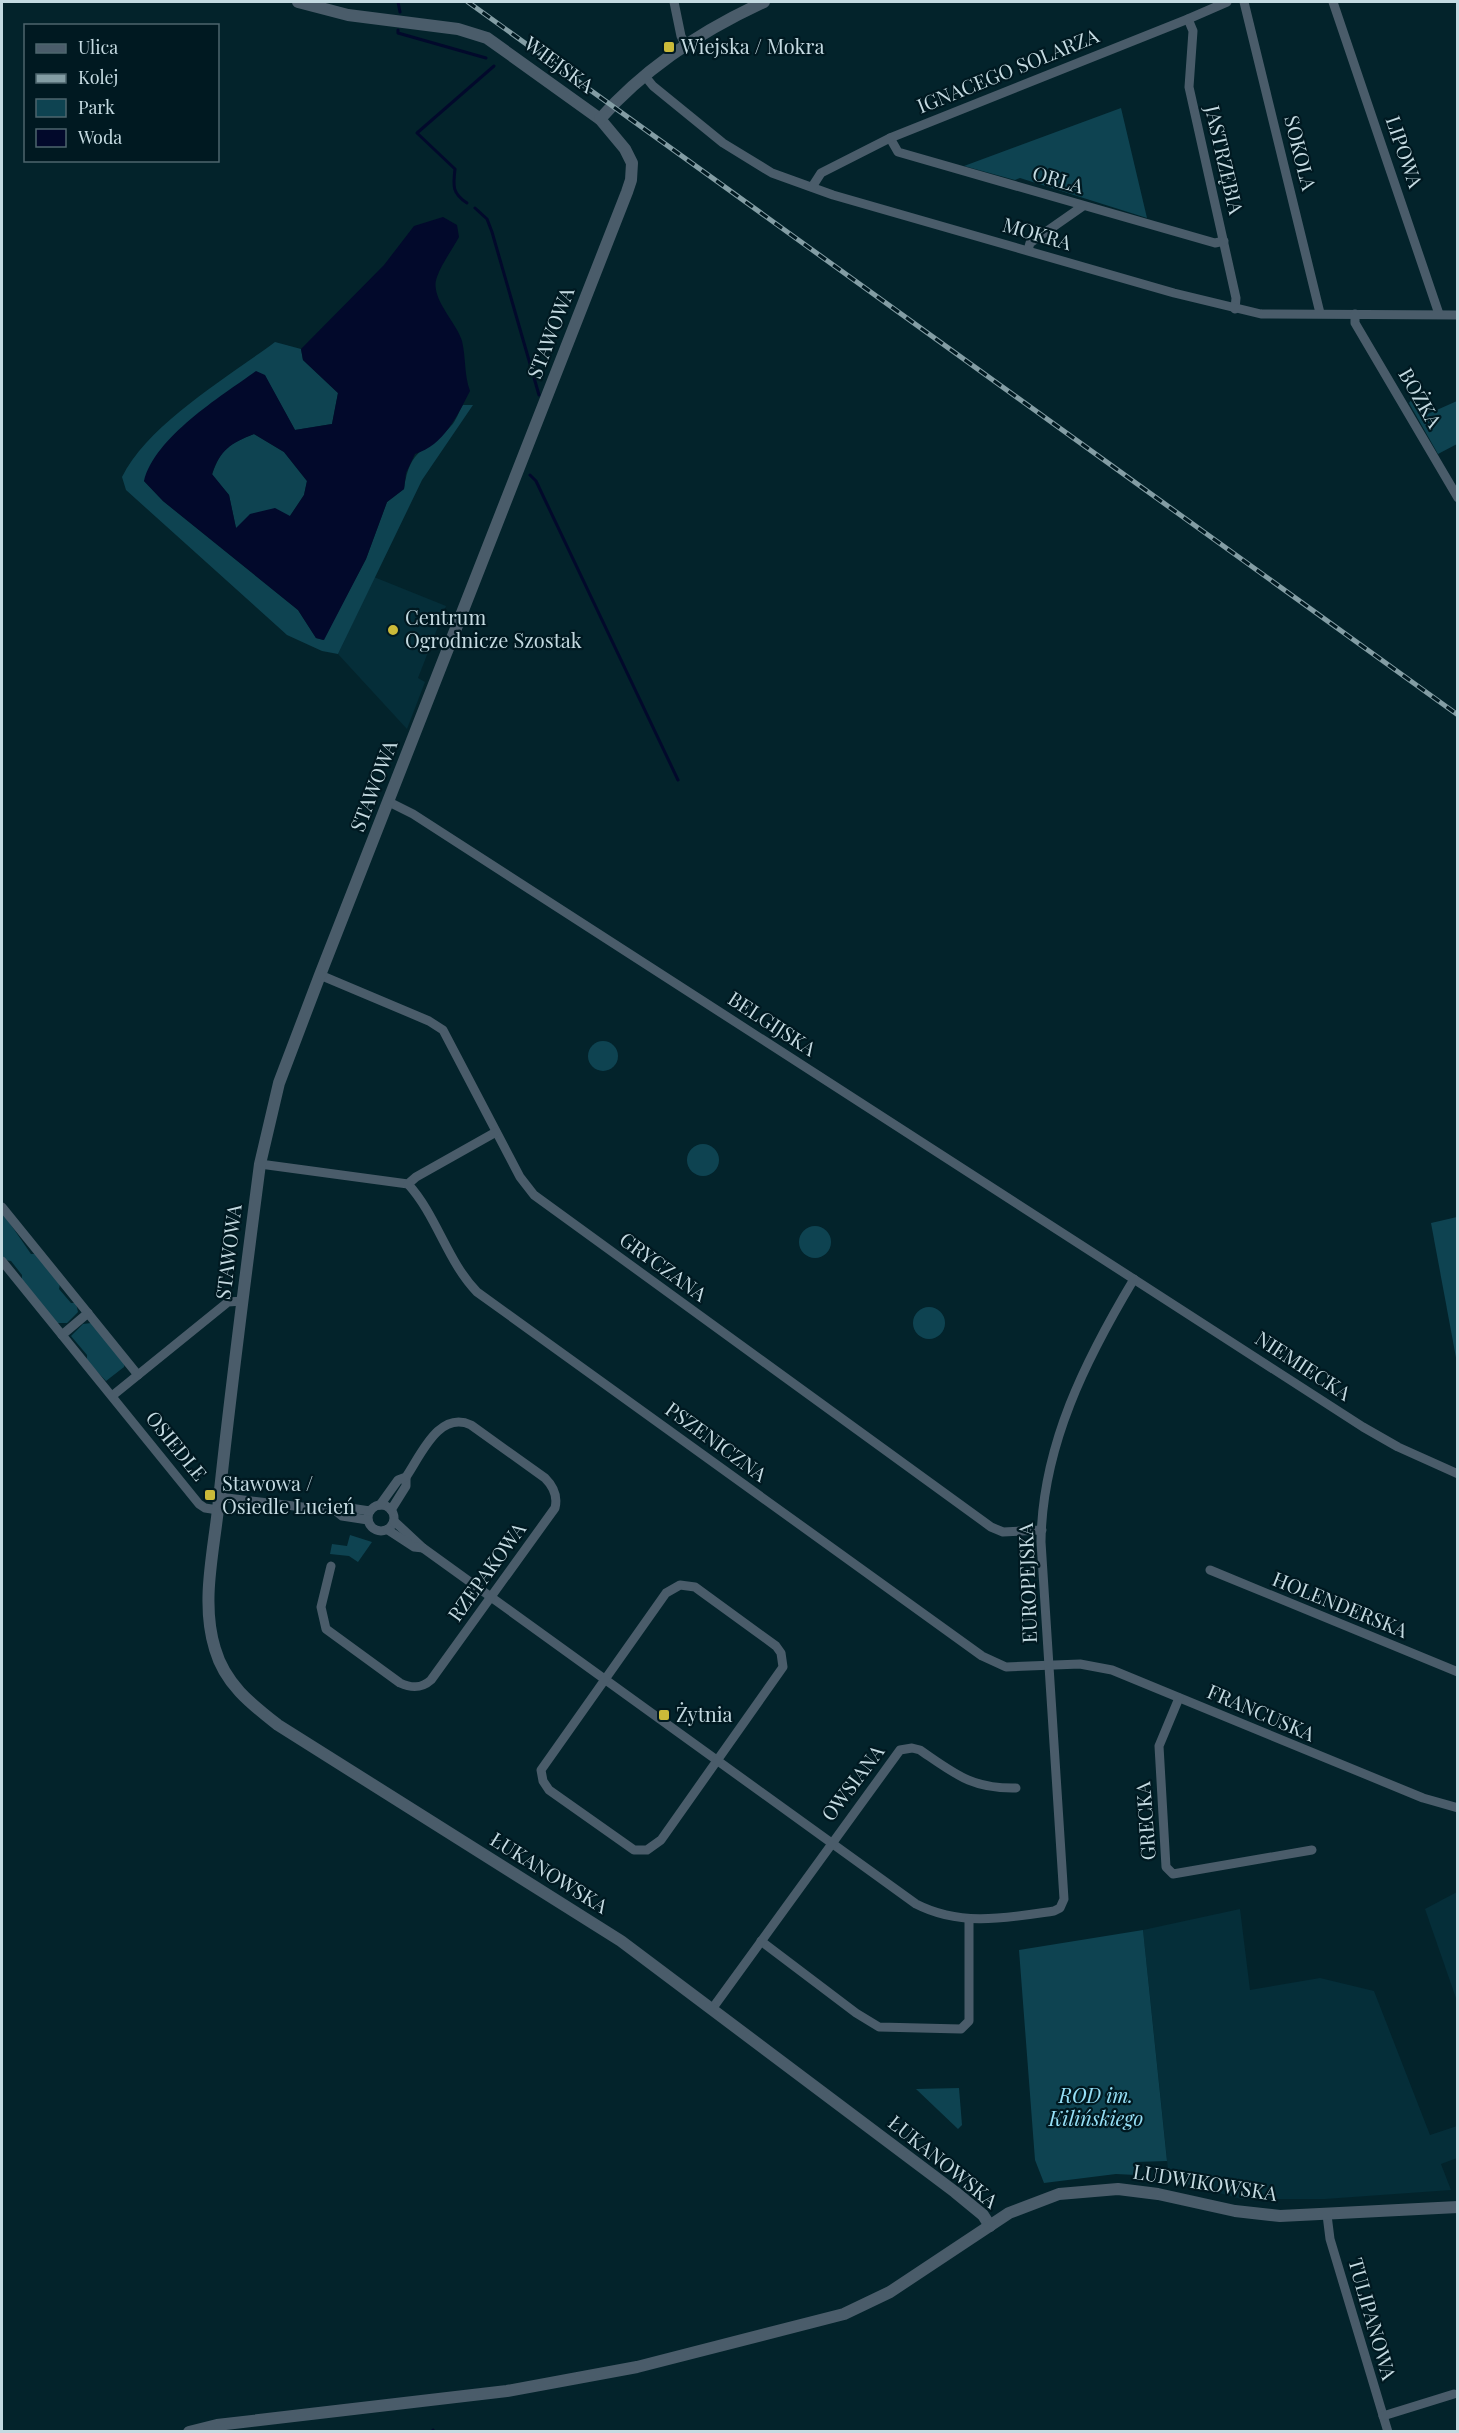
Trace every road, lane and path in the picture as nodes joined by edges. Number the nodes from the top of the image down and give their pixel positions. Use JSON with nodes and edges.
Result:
{"nodes":[{"id":1,"x":298,"y":2,"type":"edge"},
{"id":2,"x":674,"y":2,"type":"edge"},
{"id":3,"x":764,"y":2,"type":"edge"},
{"id":4,"x":1227,"y":2,"type":"edge"},
{"id":5,"x":1244,"y":2,"type":"edge"},
{"id":6,"x":1333,"y":2,"type":"edge"},
{"id":7,"x":1188,"y":20,"type":"junction"},
{"id":8,"x":686,"y":46,"type":"junction"},
{"id":9,"x":644,"y":75,"type":"junction"},
{"id":10,"x":600,"y":119,"type":"junction"},
{"id":11,"x":890,"y":138,"type":"junction"},
{"id":12,"x":812,"y":187,"type":"junction"},
{"id":13,"x":1083,"y":206,"type":"junction"},
{"id":14,"x":1224,"y":241,"type":"junction"},
{"id":15,"x":1028,"y":250,"type":"junction"},
{"id":16,"x":1235,"y":309,"type":"junction"},
{"id":17,"x":1320,"y":313,"type":"junction"},
{"id":18,"x":1355,"y":314,"type":"junction"},
{"id":19,"x":1439,"y":314,"type":"junction"},
{"id":20,"x":1458,"y":315,"type":"edge"},
{"id":21,"x":1458,"y":498,"type":"edge"},
{"id":22,"x":388,"y":802,"type":"junction"},
{"id":23,"x":320,"y":975,"type":"junction"},
{"id":24,"x":496,"y":1132,"type":"junction"},
{"id":25,"x":260,"y":1164,"type":"junction"},
{"id":26,"x":408,"y":1184,"type":"junction"},
{"id":27,"x":2,"y":1207,"type":"edge"},
{"id":28,"x":2,"y":1261,"type":"edge"},
{"id":29,"x":1134,"y":1279,"type":"junction"},
{"id":30,"x":243,"y":1301,"type":"junction"},
{"id":31,"x":88,"y":1313,"type":"junction"},
{"id":32,"x":62,"y":1335,"type":"junction"},
{"id":33,"x":138,"y":1375,"type":"junction"},
{"id":34,"x":112,"y":1395,"type":"junction"},
{"id":35,"x":1458,"y":1474,"type":"edge"},
{"id":36,"x":406,"y":1477,"type":"junction"},
{"id":37,"x":219,"y":1497,"type":"junction"},
{"id":38,"x":380,"y":1505,"type":"junction"},
{"id":39,"x":218,"y":1510,"type":"junction"},
{"id":40,"x":392,"y":1510,"type":"junction"},
{"id":41,"x":369,"y":1515,"type":"junction"},
{"id":42,"x":394,"y":1521,"type":"junction"},
{"id":43,"x":388,"y":1530,"type":"junction"},
{"id":44,"x":1042,"y":1530,"type":"junction"},
{"id":45,"x":423,"y":1548,"type":"junction"},
{"id":46,"x":331,"y":1566,"type":"dead end"},
{"id":47,"x":1210,"y":1570,"type":"dead end"},
{"id":48,"x":491,"y":1598,"type":"junction"},
{"id":49,"x":1049,"y":1664,"type":"junction"},
{"id":50,"x":1458,"y":1672,"type":"edge"},
{"id":51,"x":604,"y":1680,"type":"junction"},
{"id":52,"x":1179,"y":1698,"type":"junction"},
{"id":53,"x":717,"y":1761,"type":"junction"},
{"id":54,"x":1016,"y":1788,"type":"dead end"},
{"id":55,"x":1458,"y":1808,"type":"edge"},
{"id":56,"x":831,"y":1843,"type":"junction"},
{"id":57,"x":1312,"y":1850,"type":"dead end"},
{"id":58,"x":969,"y":1920,"type":"junction"},
{"id":59,"x":761,"y":1941,"type":"junction"},
{"id":60,"x":712,"y":2009,"type":"junction"},
{"id":61,"x":1458,"y":2207,"type":"edge"},
{"id":62,"x":1327,"y":2215,"type":"junction"},
{"id":63,"x":990,"y":2226,"type":"junction"},
{"id":64,"x":1454,"y":2394,"type":"dead end"},
{"id":65,"x":1383,"y":2416,"type":"junction"},
{"id":66,"x":189,"y":2432,"type":"edge"},
{"id":67,"x":1388,"y":2432,"type":"edge"}],
"edges":[{"from":1,"to":10,"type":"street","name":"WIEJSKA"},
{"from":2,"to":8,"type":"street"},
{"from":3,"to":8,"type":"street","name":"WIEJSKA"},
{"from":4,"to":7,"type":"street","name":"IGNACEGO SOLARZA"},
{"from":5,"to":17,"type":"street","name":"SOKOLA"},
{"from":6,"to":19,"type":"street","name":"LIPOWA"},
{"from":7,"to":11,"type":"street","name":"IGNACEGO SOLARZA"},
{"from":7,"to":14,"type":"street","name":"JASTRZĘBIA"},
{"from":8,"to":9,"type":"street","name":"WIEJSKA"},
{"from":9,"to":10,"type":"street","name":"WIEJSKA"},
{"from":9,"to":12,"type":"street","name":"MOKRA"},
{"from":10,"to":22,"type":"street","name":"STAWOWA"},
{"from":11,"to":12,"type":"street","name":"IGNACEGO SOLARZA"},
{"from":11,"to":13,"type":"street","name":"ORLA"},
{"from":12,"to":15,"type":"street","name":"MOKRA"},
{"from":13,"to":14,"type":"street","name":"ORLA"},
{"from":13,"to":15,"type":"street"},
{"from":14,"to":16,"type":"street","name":"JASTRZĘBIA"},
{"from":15,"to":16,"type":"street","name":"MOKRA"},
{"from":16,"to":17,"type":"street","name":"MOKRA"},
{"from":17,"to":18,"type":"street","name":"MOKRA"},
{"from":18,"to":19,"type":"street","name":"MOKRA"},
{"from":18,"to":21,"type":"street","name":"BOŻKA"},
{"from":19,"to":20,"type":"street","name":"MOKRA"},
{"from":22,"to":23,"type":"street","name":"STAWOWA"},
{"from":22,"to":29,"type":"street","name":"BELGIJSKA"},
{"from":23,"to":24,"type":"street","name":"GRYCZANA"},
{"from":23,"to":25,"type":"street","name":"STAWOWA"},
{"from":24,"to":26,"type":"street"},
{"from":24,"to":44,"type":"street","name":"GRYCZANA"},
{"from":25,"to":26,"type":"street"},
{"from":25,"to":30,"type":"street","name":"STAWOWA"},
{"from":26,"to":49,"type":"street","name":"PSZENICZNA"},
{"from":27,"to":31,"type":"street"},
{"from":28,"to":32,"type":"street","name":"OSIEDLE"},
{"from":29,"to":35,"type":"street","name":"NIEMIECKA"},
{"from":29,"to":44,"type":"street","name":"EUROPEJSKA"},
{"from":30,"to":33,"type":"street"},
{"from":30,"to":37,"type":"street","name":"STAWOWA"},
{"from":31,"to":32,"type":"street"},
{"from":31,"to":33,"type":"street"},
{"from":32,"to":34,"type":"street","name":"OSIEDLE"},
{"from":33,"to":34,"type":"street"},
{"from":34,"to":39,"type":"street","name":"OSIEDLE"},
{"from":36,"to":38,"type":"street","name":"RZEPAKOWA"},
{"from":36,"to":40,"type":"street","name":"RZEPAKOWA"},
{"from":36,"to":48,"type":"street","name":"RZEPAKOWA"},
{"from":37,"to":39,"type":"street","name":"ŁUKANOWSKA"},
{"from":37,"to":41,"type":"street"},
{"from":38,"to":40,"type":"street"},
{"from":38,"to":41,"type":"street"},
{"from":39,"to":60,"type":"street","name":"ŁUKANOWSKA"},
{"from":40,"to":42,"type":"street"},
{"from":41,"to":43,"type":"street"},
{"from":42,"to":43,"type":"street"},
{"from":42,"to":45,"type":"street"},
{"from":43,"to":45,"type":"street"},
{"from":44,"to":49,"type":"street","name":"EUROPEJSKA"},
{"from":45,"to":48,"type":"street"},
{"from":46,"to":48,"type":"street","name":"RZEPAKOWA"},
{"from":47,"to":50,"type":"street","name":"HOLENDERSKA"},
{"from":48,"to":51,"type":"street"},
{"from":49,"to":52,"type":"street","name":"FRANCUSKA"},
{"from":49,"to":58,"type":"street","name":"EUROPEJSKA"},
{"from":51,"to":53,"type":"street"},
{"from":51,"to":53,"type":"street"},
{"from":51,"to":53,"type":"street"},
{"from":52,"to":55,"type":"street","name":"FRANCUSKA"},
{"from":52,"to":57,"type":"street","name":"GRECKA"},
{"from":53,"to":56,"type":"street"},
{"from":54,"to":56,"type":"street","name":"OWSIANA"},
{"from":56,"to":58,"type":"street"},
{"from":56,"to":59,"type":"street","name":"OWSIANA"},
{"from":58,"to":59,"type":"street"},
{"from":59,"to":60,"type":"street","name":"OWSIANA"},
{"from":60,"to":63,"type":"street","name":"ŁUKANOWSKA"},
{"from":61,"to":62,"type":"street","name":"LUDWIKOWSKA"},
{"from":62,"to":63,"type":"street","name":"LUDWIKOWSKA"},
{"from":62,"to":65,"type":"street","name":"TULIPANOWA"},
{"from":63,"to":66,"type":"street","name":"LUDWIKOWSKA"},
{"from":64,"to":65,"type":"street"},
{"from":65,"to":67,"type":"street","name":"TULIPANOWA"}]}
